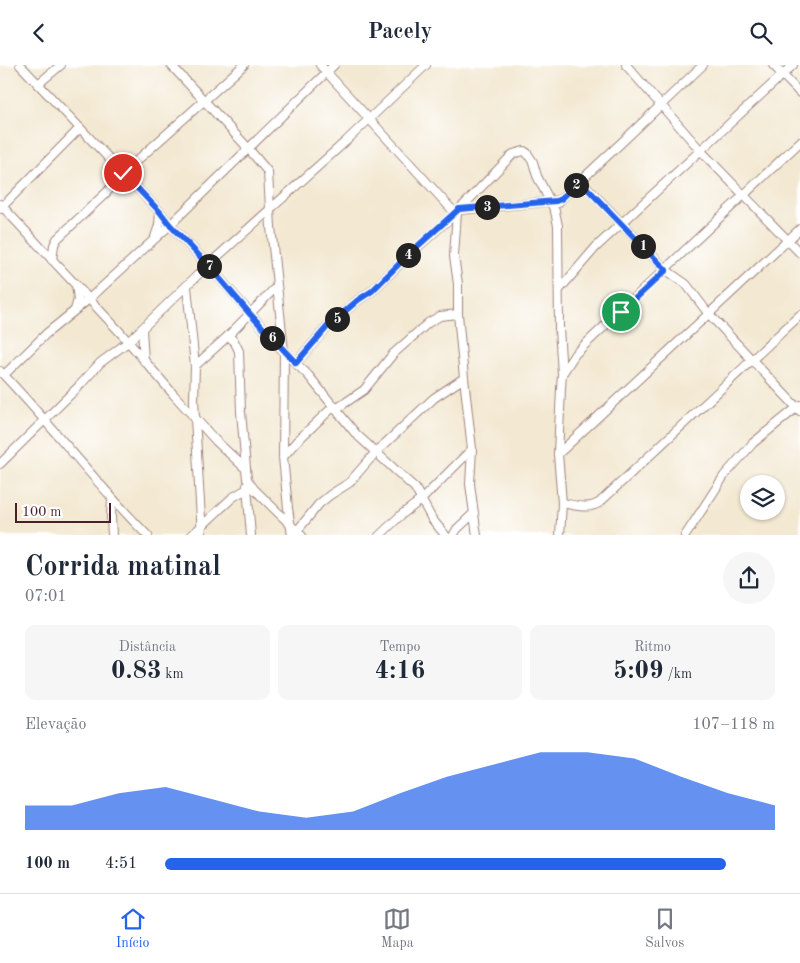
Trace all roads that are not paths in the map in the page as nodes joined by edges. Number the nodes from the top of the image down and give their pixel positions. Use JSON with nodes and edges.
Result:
{"nodes":[{"id":1,"x":20,"y":65,"type":"edge"},
{"id":2,"x":60,"y":65,"type":"edge"},
{"id":3,"x":171,"y":65,"type":"edge"},
{"id":4,"x":244,"y":65,"type":"edge"},
{"id":5,"x":320,"y":65,"type":"edge"},
{"id":6,"x":334,"y":65,"type":"edge"},
{"id":7,"x":426,"y":65,"type":"edge"},
{"id":8,"x":626,"y":65,"type":"edge"},
{"id":9,"x":703,"y":65,"type":"edge"},
{"id":10,"x":773,"y":65,"type":"edge"},
{"id":11,"x":793,"y":65,"type":"edge"},
{"id":12,"x":327,"y":72,"type":"junction"},
{"id":13,"x":782,"y":75,"type":"junction"},
{"id":14,"x":38,"y":84,"type":"junction"},
{"id":15,"x":800,"y":93,"type":"edge"},
{"id":16,"x":204,"y":101,"type":"junction"},
{"id":17,"x":661,"y":105,"type":"junction"},
{"id":18,"x":369,"y":119,"type":"junction"},
{"id":19,"x":80,"y":128,"type":"junction"},
{"id":20,"x":260,"y":137,"type":"junction"},
{"id":21,"x":800,"y":142,"type":"edge"},
{"id":22,"x":248,"y":148,"type":"junction"},
{"id":23,"x":701,"y":151,"type":"junction"},
{"id":24,"x":257,"y":158,"type":"junction"},
{"id":25,"x":123,"y":173,"type":"junction"},
{"id":26,"x":580,"y":181,"type":"junction"},
{"id":27,"x":744,"y":195,"type":"junction"},
{"id":28,"x":561,"y":199,"type":"junction"},
{"id":29,"x":549,"y":201,"type":"junction"},
{"id":30,"x":1,"y":207,"type":"edge"},
{"id":31,"x":271,"y":208,"type":"junction"},
{"id":32,"x":457,"y":211,"type":"junction"},
{"id":33,"x":555,"y":211,"type":"junction"},
{"id":34,"x":160,"y":212,"type":"junction"},
{"id":35,"x":621,"y":224,"type":"junction"},
{"id":36,"x":170,"y":225,"type":"junction"},
{"id":37,"x":800,"y":229,"type":"edge"},
{"id":38,"x":155,"y":237,"type":"junction"},
{"id":39,"x":787,"y":240,"type":"junction"},
{"id":40,"x":800,"y":253,"type":"edge"},
{"id":41,"x":52,"y":260,"type":"junction"},
{"id":42,"x":208,"y":265,"type":"junction"},
{"id":43,"x":666,"y":270,"type":"junction"},
{"id":44,"x":76,"y":285,"type":"junction"},
{"id":45,"x":277,"y":286,"type":"junction"},
{"id":46,"x":187,"y":287,"type":"junction"},
{"id":47,"x":559,"y":290,"type":"junction"},
{"id":48,"x":90,"y":299,"type":"junction"},
{"id":49,"x":75,"y":311,"type":"junction"},
{"id":50,"x":708,"y":313,"type":"junction"},
{"id":51,"x":250,"y":314,"type":"junction"},
{"id":52,"x":458,"y":314,"type":"junction"},
{"id":53,"x":800,"y":315,"type":"edge"},
{"id":54,"x":142,"y":329,"type":"junction"},
{"id":55,"x":228,"y":337,"type":"junction"},
{"id":56,"x":128,"y":341,"type":"junction"},
{"id":57,"x":284,"y":352,"type":"junction"},
{"id":58,"x":144,"y":361,"type":"junction"},
{"id":59,"x":753,"y":361,"type":"junction"},
{"id":60,"x":296,"y":363,"type":"junction"},
{"id":61,"x":195,"y":366,"type":"junction"},
{"id":62,"x":2,"y":373,"type":"edge"},
{"id":63,"x":562,"y":373,"type":"junction"},
{"id":64,"x":464,"y":378,"type":"junction"},
{"id":65,"x":799,"y":407,"type":"edge"},
{"id":66,"x":335,"y":408,"type":"junction"},
{"id":67,"x":195,"y":417,"type":"junction"},
{"id":68,"x":44,"y":421,"type":"junction"},
{"id":69,"x":472,"y":449,"type":"junction"},
{"id":70,"x":376,"y":451,"type":"junction"},
{"id":71,"x":558,"y":454,"type":"junction"},
{"id":72,"x":283,"y":457,"type":"junction"},
{"id":73,"x":0,"y":464,"type":"edge"},
{"id":74,"x":245,"y":468,"type":"junction"},
{"id":75,"x":247,"y":479,"type":"junction"},
{"id":76,"x":247,"y":489,"type":"junction"},
{"id":77,"x":112,"y":499,"type":"junction"},
{"id":78,"x":421,"y":500,"type":"junction"},
{"id":79,"x":562,"y":503,"type":"junction"},
{"id":80,"x":474,"y":513,"type":"junction"},
{"id":81,"x":200,"y":526,"type":"junction"},
{"id":82,"x":296,"y":532,"type":"edge"},
{"id":83,"x":112,"y":535,"type":"edge"},
{"id":84,"x":148,"y":535,"type":"edge"},
{"id":85,"x":191,"y":535,"type":"edge"},
{"id":86,"x":202,"y":535,"type":"edge"},
{"id":87,"x":251,"y":535,"type":"edge"},
{"id":88,"x":379,"y":535,"type":"edge"},
{"id":89,"x":446,"y":535,"type":"edge"},
{"id":90,"x":453,"y":535,"type":"edge"},
{"id":91,"x":476,"y":535,"type":"edge"},
{"id":92,"x":560,"y":535,"type":"edge"},
{"id":93,"x":685,"y":535,"type":"edge"}],
"edges":[{"from":1,"to":14,"type":"street"},
{"from":2,"to":14,"type":"street"},
{"from":3,"to":16,"type":"street"},
{"from":4,"to":16,"type":"street"},
{"from":5,"to":12,"type":"street"},
{"from":6,"to":12,"type":"street"},
{"from":7,"to":18,"type":"street"},
{"from":8,"to":17,"type":"street"},
{"from":9,"to":17,"type":"street"},
{"from":10,"to":13,"type":"street"},
{"from":11,"to":13,"type":"street"},
{"from":12,"to":18,"type":"street"},
{"from":12,"to":20,"type":"street"},
{"from":13,"to":15,"type":"street"},
{"from":13,"to":23,"type":"street"},
{"from":14,"to":19,"type":"street"},
{"from":16,"to":22,"type":"street"},
{"from":16,"to":25,"type":"street"},
{"from":17,"to":23,"type":"street"},
{"from":17,"to":26,"type":"street"},
{"from":18,"to":31,"type":"street"},
{"from":18,"to":32,"type":"street"},
{"from":19,"to":25,"type":"street"},
{"from":19,"to":30,"type":"street"},
{"from":20,"to":22,"type":"street"},
{"from":20,"to":24,"type":"street"},
{"from":21,"to":27,"type":"street"},
{"from":22,"to":24,"type":"street"},
{"from":22,"to":36,"type":"street"},
{"from":23,"to":27,"type":"street"},
{"from":23,"to":35,"type":"street"},
{"from":24,"to":31,"type":"street"},
{"from":25,"to":34,"type":"street"},
{"from":25,"to":41,"type":"street"},
{"from":26,"to":28,"type":"street"},
{"from":26,"to":35,"type":"street"},
{"from":27,"to":39,"type":"street"},
{"from":27,"to":43,"type":"street"},
{"from":28,"to":29,"type":"street"},
{"from":28,"to":33,"type":"street"},
{"from":29,"to":32,"type":"street"},
{"from":29,"to":32,"type":"street"},
{"from":29,"to":33,"type":"street"},
{"from":30,"to":41,"type":"street"},
{"from":31,"to":42,"type":"street"},
{"from":31,"to":45,"type":"street"},
{"from":32,"to":52,"type":"street"},
{"from":32,"to":60,"type":"street"},
{"from":33,"to":47,"type":"street"},
{"from":34,"to":36,"type":"street"},
{"from":34,"to":38,"type":"street"},
{"from":35,"to":43,"type":"street"},
{"from":35,"to":47,"type":"street"},
{"from":36,"to":38,"type":"street"},
{"from":36,"to":42,"type":"street"},
{"from":37,"to":39,"type":"street"},
{"from":38,"to":48,"type":"street"},
{"from":39,"to":40,"type":"street"},
{"from":39,"to":50,"type":"street"},
{"from":41,"to":44,"type":"street"},
{"from":42,"to":46,"type":"street"},
{"from":42,"to":51,"type":"street"},
{"from":43,"to":50,"type":"street"},
{"from":43,"to":63,"type":"street"},
{"from":44,"to":48,"type":"street"},
{"from":44,"to":49,"type":"street"},
{"from":45,"to":51,"type":"street"},
{"from":45,"to":57,"type":"street"},
{"from":46,"to":54,"type":"street"},
{"from":46,"to":61,"type":"street"},
{"from":47,"to":63,"type":"street"},
{"from":48,"to":49,"type":"street"},
{"from":48,"to":56,"type":"street"},
{"from":49,"to":62,"type":"street"},
{"from":50,"to":59,"type":"street"},
{"from":50,"to":71,"type":"street"},
{"from":51,"to":55,"type":"street"},
{"from":51,"to":57,"type":"street"},
{"from":52,"to":64,"type":"street"},
{"from":52,"to":66,"type":"street"},
{"from":53,"to":59,"type":"street"},
{"from":54,"to":56,"type":"street"},
{"from":54,"to":58,"type":"street"},
{"from":55,"to":61,"type":"street"},
{"from":55,"to":74,"type":"street"},
{"from":56,"to":58,"type":"street"},
{"from":56,"to":68,"type":"street"},
{"from":57,"to":60,"type":"street"},
{"from":57,"to":72,"type":"street"},
{"from":58,"to":67,"type":"street"},
{"from":59,"to":65,"type":"street"},
{"from":59,"to":79,"type":"street"},
{"from":60,"to":66,"type":"street"},
{"from":61,"to":67,"type":"street"},
{"from":62,"to":68,"type":"street"},
{"from":63,"to":71,"type":"street"},
{"from":64,"to":69,"type":"street"},
{"from":64,"to":70,"type":"street"},
{"from":65,"to":93,"type":"street"},
{"from":66,"to":70,"type":"street"},
{"from":66,"to":72,"type":"street"},
{"from":67,"to":74,"type":"street"},
{"from":67,"to":81,"type":"street"},
{"from":68,"to":73,"type":"street"},
{"from":68,"to":77,"type":"street"},
{"from":69,"to":78,"type":"street"},
{"from":69,"to":80,"type":"street"},
{"from":70,"to":78,"type":"street"},
{"from":70,"to":82,"type":"street"},
{"from":71,"to":79,"type":"street"},
{"from":72,"to":82,"type":"street"},
{"from":74,"to":75,"type":"street"},
{"from":75,"to":76,"type":"street"},
{"from":75,"to":82,"type":"street"},
{"from":76,"to":81,"type":"street"},
{"from":76,"to":87,"type":"street"},
{"from":77,"to":83,"type":"street"},
{"from":77,"to":84,"type":"street"},
{"from":78,"to":88,"type":"street"},
{"from":78,"to":89,"type":"street"},
{"from":79,"to":92,"type":"street"},
{"from":80,"to":90,"type":"street"},
{"from":80,"to":91,"type":"street"},
{"from":81,"to":85,"type":"street"},
{"from":81,"to":86,"type":"street"}]}
